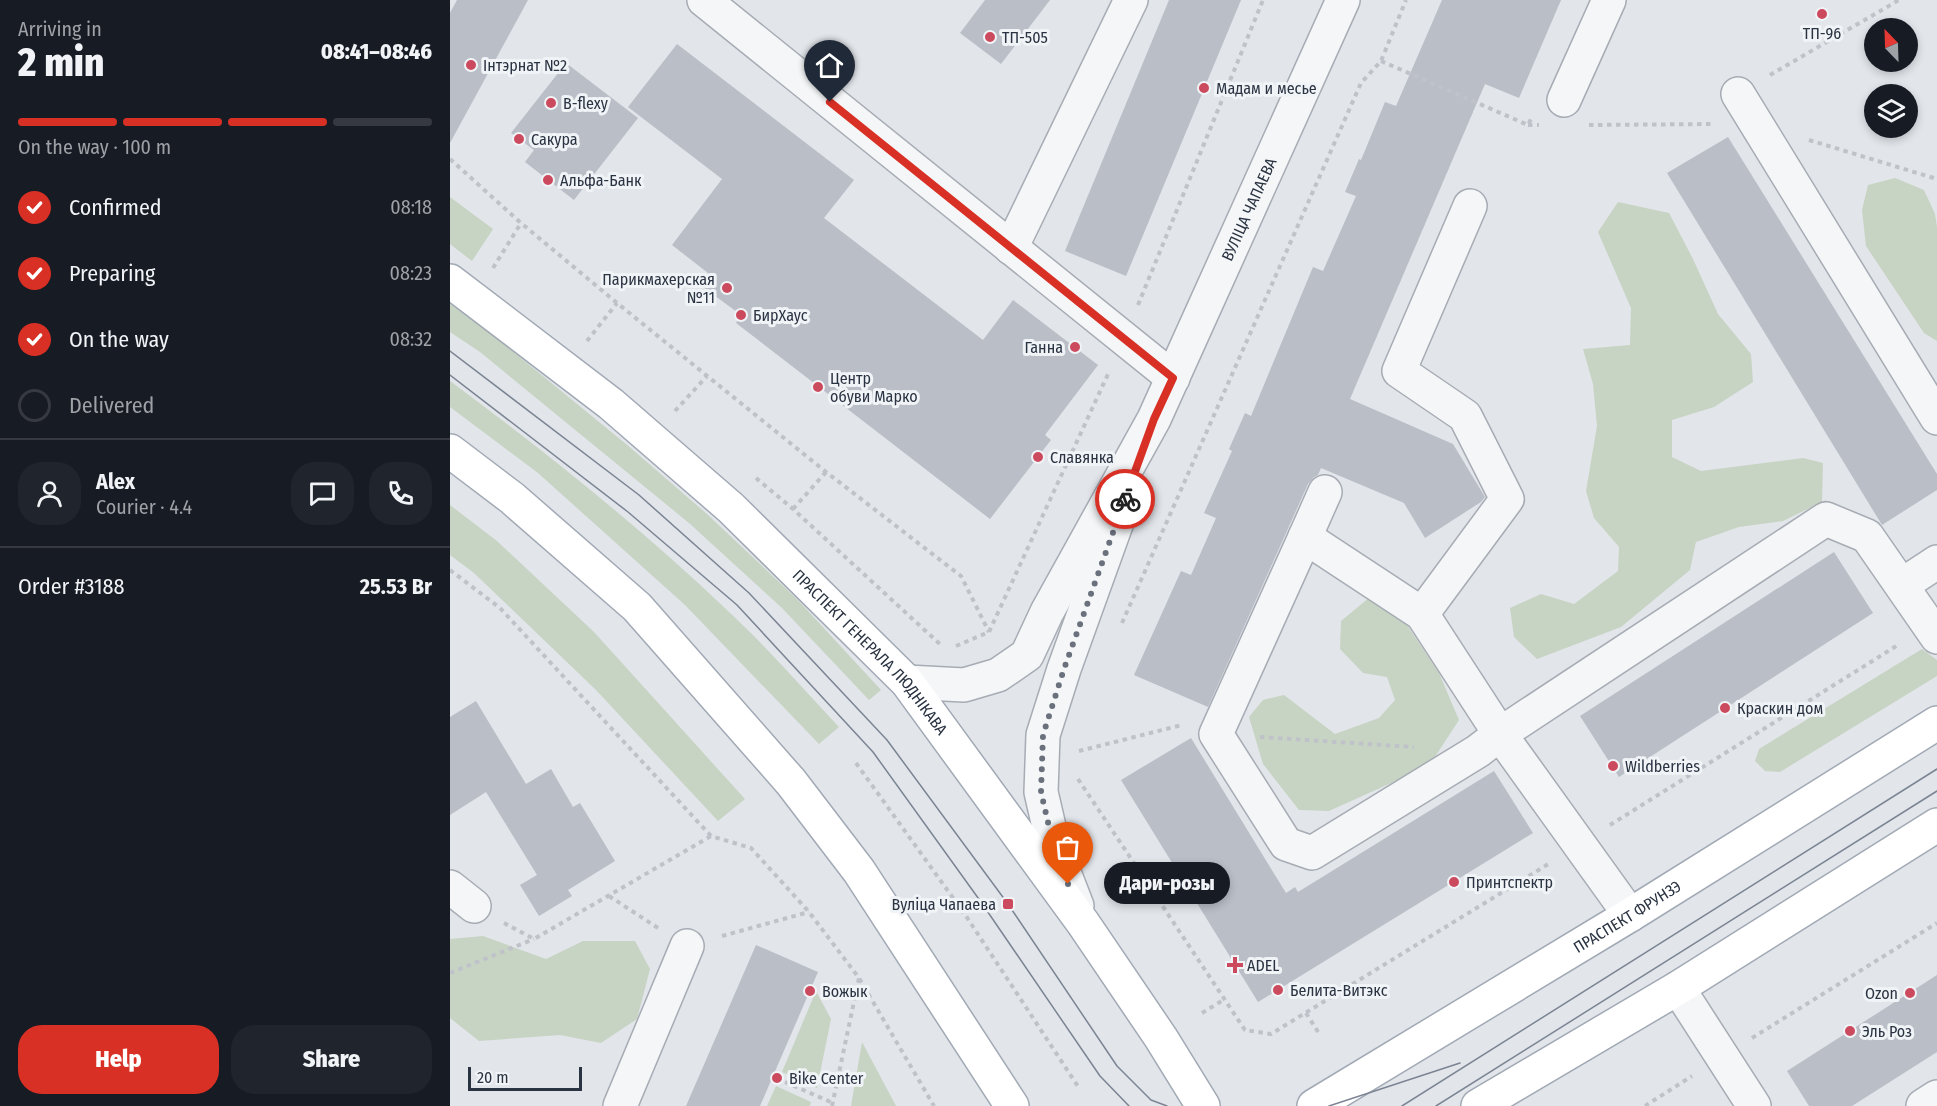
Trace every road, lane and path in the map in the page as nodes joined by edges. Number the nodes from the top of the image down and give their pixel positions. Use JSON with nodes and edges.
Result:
{"nodes":[{"id":1,"x":704,"y":0,"type":"edge"},
{"id":2,"x":1131,"y":0,"type":"edge"},
{"id":3,"x":1263,"y":0,"type":"edge"},
{"id":4,"x":1343,"y":0,"type":"edge"},
{"id":5,"x":1406,"y":0,"type":"edge"},
{"id":6,"x":1609,"y":0,"type":"edge"},
{"id":7,"x":1899,"y":0,"type":"edge"},
{"id":8,"x":1381,"y":61,"type":"junction"},
{"id":9,"x":1738,"y":94,"type":"joint"},
{"id":10,"x":1564,"y":100,"type":"dead end"},
{"id":11,"x":1533,"y":115,"type":"dead end"},
{"id":12,"x":450,"y":159,"type":"edge"},
{"id":13,"x":1470,"y":206,"type":"dead end"},
{"id":14,"x":521,"y":223,"type":"junction"},
{"id":15,"x":1011,"y":248,"type":"junction"},
{"id":16,"x":492,"y":269,"type":"dead end"},
{"id":17,"x":450,"y":281,"type":"edge"},
{"id":18,"x":617,"y":303,"type":"junction"},
{"id":19,"x":1124,"y":339,"type":"junction"},
{"id":20,"x":595,"y":348,"type":"dead end"},
{"id":21,"x":707,"y":375,"type":"junction"},
{"id":22,"x":1173,"y":378,"type":"junction"},
{"id":23,"x":666,"y":404,"type":"dead end"},
{"id":24,"x":1937,"y":418,"type":"edge"},
{"id":25,"x":1154,"y":419,"type":"junction"},
{"id":26,"x":450,"y":451,"type":"edge"},
{"id":27,"x":748,"y":471,"type":"dead end"},
{"id":28,"x":826,"y":472,"type":"junction"},
{"id":29,"x":1325,"y":492,"type":"dead end"},
{"id":30,"x":794,"y":509,"type":"junction"},
{"id":31,"x":1305,"y":537,"type":"junction"},
{"id":32,"x":1937,"y":562,"type":"edge"},
{"id":33,"x":450,"y":570,"type":"edge"},
{"id":34,"x":1902,"y":585,"type":"junction"},
{"id":35,"x":1422,"y":614,"type":"junction"},
{"id":36,"x":1933,"y":631,"type":"edge"},
{"id":37,"x":989,"y":632,"type":"junction"},
{"id":38,"x":1117,"y":634,"type":"dead end"},
{"id":39,"x":907,"y":682,"type":"junction"},
{"id":40,"x":1937,"y":723,"type":"edge"},
{"id":41,"x":1216,"y":734,"type":"junction"},
{"id":42,"x":1500,"y":734,"type":"junction"},
{"id":43,"x":1418,"y":747,"type":"dead end"},
{"id":44,"x":1074,"y":753,"type":"dead end"},
{"id":45,"x":856,"y":763,"type":"dead end"},
{"id":46,"x":1076,"y":775,"type":"dead end"},
{"id":47,"x":1937,"y":825,"type":"edge"},
{"id":48,"x":711,"y":836,"type":"junction"},
{"id":49,"x":1579,"y":845,"type":"junction"},
{"id":50,"x":462,"y":896,"type":"edge"},
{"id":51,"x":1630,"y":915,"type":"junction"},
{"id":52,"x":1083,"y":922,"type":"junction"},
{"id":53,"x":1937,"y":923,"type":"edge"},
{"id":54,"x":534,"y":939,"type":"junction"},
{"id":55,"x":687,"y":946,"type":"dead end"},
{"id":56,"x":450,"y":973,"type":"edge"},
{"id":57,"x":859,"y":978,"type":"junction"},
{"id":58,"x":1678,"y":988,"type":"junction"},
{"id":59,"x":1225,"y":999,"type":"junction"},
{"id":60,"x":1202,"y":1013,"type":"dead end"},
{"id":61,"x":1306,"y":1013,"type":"junction"},
{"id":62,"x":1320,"y":1035,"type":"dead end"},
{"id":63,"x":1723,"y":1057,"type":"junction"},
{"id":64,"x":785,"y":1082,"type":"dead end"},
{"id":65,"x":1079,"y":1089,"type":"dead end"},
{"id":66,"x":1937,"y":1097,"type":"edge"},
{"id":67,"x":833,"y":1104,"type":"edge"},
{"id":68,"x":620,"y":1106,"type":"edge"},
{"id":69,"x":934,"y":1106,"type":"edge"},
{"id":70,"x":1012,"y":1106,"type":"edge"},
{"id":71,"x":1203,"y":1106,"type":"edge"},
{"id":72,"x":1314,"y":1106,"type":"edge"},
{"id":73,"x":1478,"y":1106,"type":"edge"},
{"id":74,"x":1645,"y":1106,"type":"edge"},
{"id":75,"x":1754,"y":1106,"type":"edge"},
{"id":76,"x":1923,"y":1106,"type":"edge"}],
"edges":[{"from":1,"to":15,"type":"street"},
{"from":2,"to":15,"type":"street"},
{"from":3,"to":19,"type":"path"},
{"from":4,"to":22,"type":"street","name":"ВУЛІЦА ЧАПАЕВА"},
{"from":5,"to":8,"type":"path"},
{"from":6,"to":10,"type":"street"},
{"from":7,"to":9,"type":"path"},
{"from":8,"to":11,"type":"path"},
{"from":8,"to":38,"type":"path"},
{"from":9,"to":24,"type":"street"},
{"from":12,"to":14,"type":"path"},
{"from":13,"to":35,"type":"street"},
{"from":14,"to":16,"type":"path"},
{"from":14,"to":18,"type":"path"},
{"from":15,"to":19,"type":"street"},
{"from":17,"to":39,"type":"main road","name":"ПРАСПЕКТ ГЕНЕРАЛА ЛЮДНІКАВА"},
{"from":18,"to":20,"type":"path"},
{"from":18,"to":21,"type":"path"},
{"from":19,"to":22,"type":"street"},
{"from":19,"to":37,"type":"path"},
{"from":21,"to":23,"type":"path"},
{"from":21,"to":28,"type":"path"},
{"from":22,"to":25,"type":"street","name":"ВУЛІЦА ЧАПАЕВА"},
{"from":25,"to":39,"type":"street","name":"ВУЛІЦА ЧАПАЕВА"},
{"from":25,"to":52,"type":"street","name":"ВУЛІЦА ЧАПАЕВА"},
{"from":26,"to":70,"type":"main road"},
{"from":27,"to":30,"type":"path"},
{"from":28,"to":30,"type":"path"},
{"from":28,"to":37,"type":"path"},
{"from":29,"to":31,"type":"street"},
{"from":30,"to":37,"type":"path"},
{"from":31,"to":35,"type":"street"},
{"from":31,"to":41,"type":"street"},
{"from":32,"to":34,"type":"street"},
{"from":33,"to":48,"type":"path"},
{"from":34,"to":36,"type":"street"},
{"from":34,"to":42,"type":"street"},
{"from":35,"to":42,"type":"street"},
{"from":36,"to":49,"type":"path"},
{"from":39,"to":52,"type":"main road","name":"ПРАСПЕКТ ГЕНЕРАЛА ЛЮДНІКАВА"},
{"from":40,"to":51,"type":"main road","name":"ПРАСПЕКТ ФРУНЗЭ"},
{"from":41,"to":42,"type":"street"},
{"from":41,"to":43,"type":"path"},
{"from":41,"to":44,"type":"path"},
{"from":42,"to":49,"type":"street"},
{"from":45,"to":65,"type":"path"},
{"from":46,"to":59,"type":"path"},
{"from":47,"to":58,"type":"main road"},
{"from":48,"to":54,"type":"path"},
{"from":48,"to":57,"type":"path"},
{"from":49,"to":51,"type":"street"},
{"from":49,"to":61,"type":"path"},
{"from":50,"to":54,"type":"path"},
{"from":51,"to":72,"type":"main road","name":"ПРАСПЕКТ ФРУНЗЭ"},
{"from":52,"to":71,"type":"main road","name":"ПРАСПЕКТ ГЕНЕРАЛА ЛЮДНІКАВА"},
{"from":53,"to":63,"type":"path"},
{"from":54,"to":56,"type":"path"},
{"from":55,"to":68,"type":"street"},
{"from":57,"to":67,"type":"path"},
{"from":57,"to":69,"type":"path"},
{"from":58,"to":63,"type":"street"},
{"from":58,"to":73,"type":"main road"},
{"from":59,"to":60,"type":"path"},
{"from":59,"to":61,"type":"path"},
{"from":61,"to":62,"type":"path"},
{"from":63,"to":74,"type":"path"},
{"from":63,"to":75,"type":"street"},
{"from":64,"to":67,"type":"path"},
{"from":66,"to":76,"type":"street"}]}
